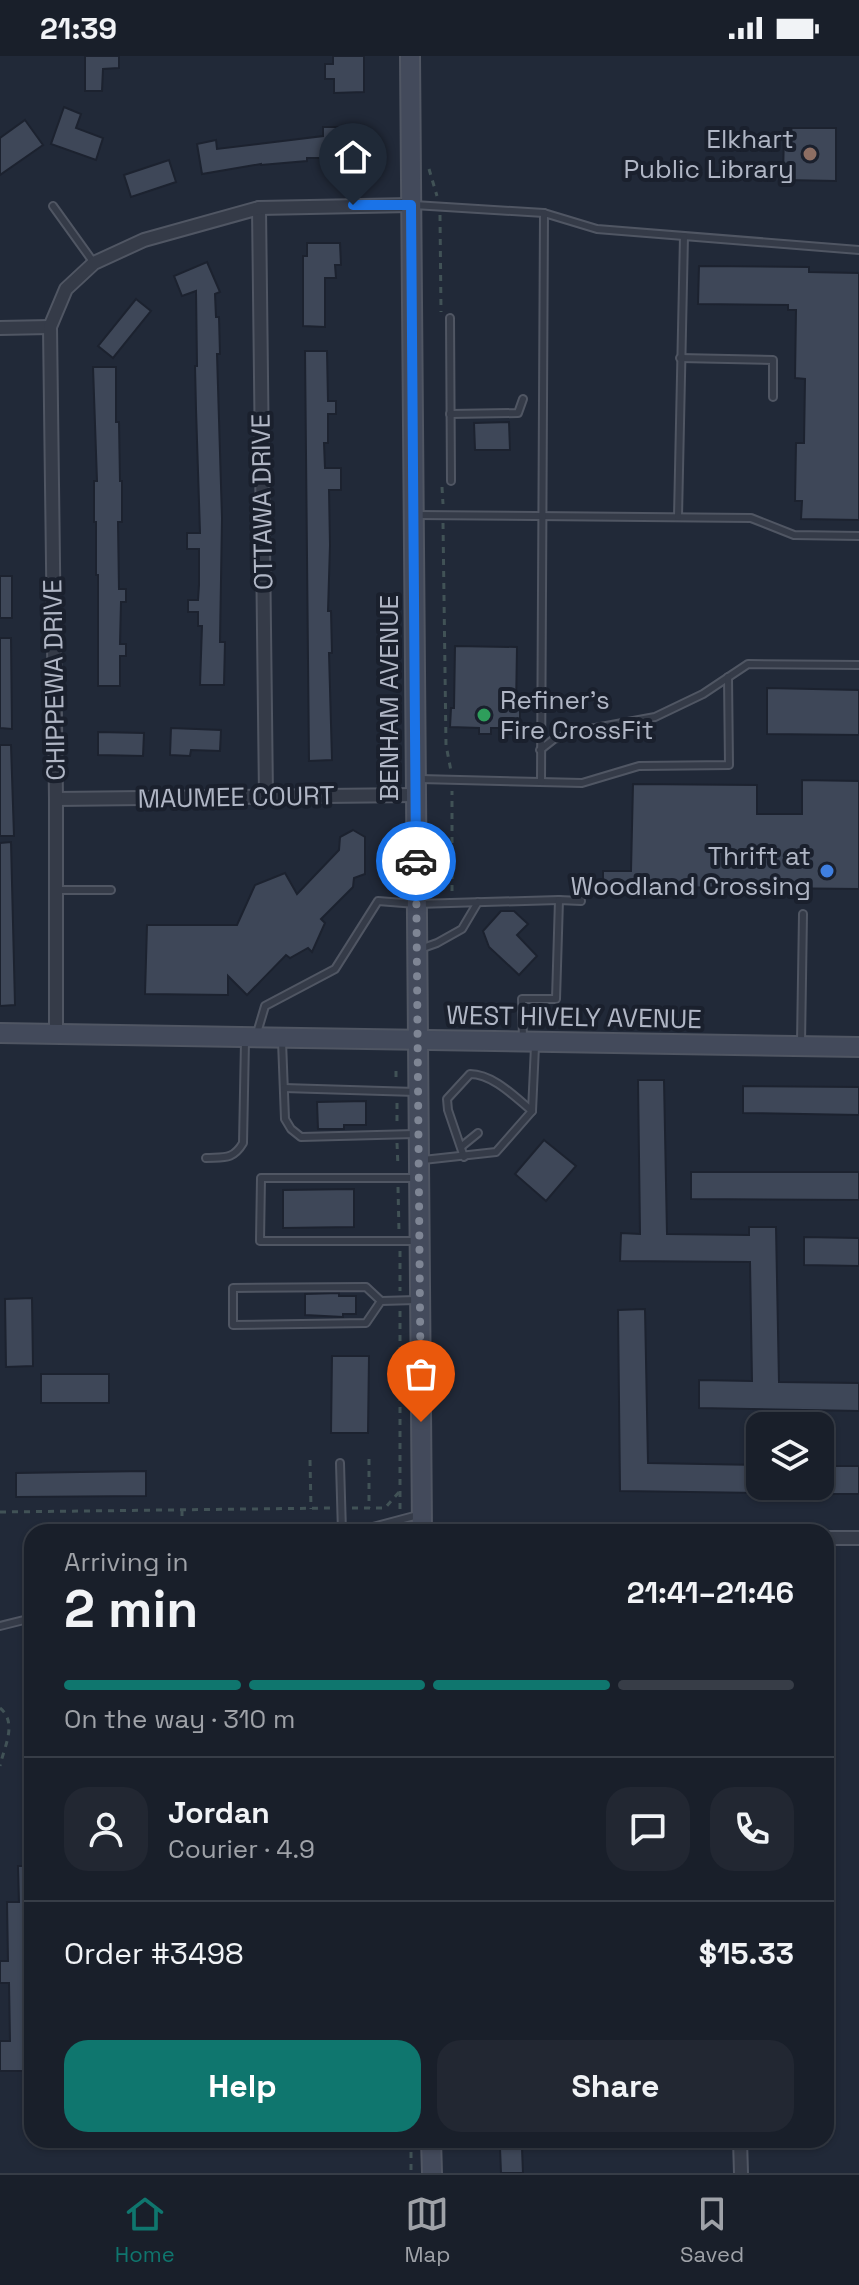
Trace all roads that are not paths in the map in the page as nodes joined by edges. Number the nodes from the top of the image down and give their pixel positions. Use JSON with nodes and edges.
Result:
{"nodes":[{"id":1,"x":410,"y":56,"type":"edge"},
{"id":2,"x":411,"y":205,"type":"junction"},
{"id":3,"x":53,"y":206,"type":"dead end"},
{"id":4,"x":259,"y":208,"type":"junction"},
{"id":5,"x":544,"y":213,"type":"junction"},
{"id":6,"x":684,"y":236,"type":"junction"},
{"id":7,"x":859,"y":250,"type":"edge"},
{"id":8,"x":94,"y":263,"type":"junction"},
{"id":9,"x":450,"y":318,"type":"dead end"},
{"id":10,"x":50,"y":327,"type":"junction"},
{"id":11,"x":0,"y":328,"type":"edge"},
{"id":12,"x":680,"y":358,"type":"junction"},
{"id":13,"x":773,"y":397,"type":"dead end"},
{"id":14,"x":523,"y":399,"type":"dead end"},
{"id":15,"x":450,"y":414,"type":"junction"},
{"id":16,"x":451,"y":481,"type":"dead end"},
{"id":17,"x":414,"y":515,"type":"junction"},
{"id":18,"x":541,"y":516,"type":"junction"},
{"id":19,"x":678,"y":517,"type":"junction"},
{"id":20,"x":859,"y":536,"type":"edge"},
{"id":21,"x":859,"y":665,"type":"edge"},
{"id":22,"x":728,"y":677,"type":"junction"},
{"id":23,"x":540,"y":750,"type":"junction"},
{"id":24,"x":541,"y":782,"type":"junction"},
{"id":25,"x":416,"y":787,"type":"junction"},
{"id":26,"x":266,"y":797,"type":"junction"},
{"id":27,"x":56,"y":799,"type":"junction"},
{"id":28,"x":56,"y":890,"type":"junction"},
{"id":29,"x":111,"y":890,"type":"dead end"},
{"id":30,"x":559,"y":900,"type":"junction"},
{"id":31,"x":581,"y":901,"type":"dead end"},
{"id":32,"x":478,"y":902,"type":"junction"},
{"id":33,"x":416,"y":904,"type":"junction"},
{"id":34,"x":803,"y":914,"type":"dead end"},
{"id":35,"x":416,"y":950,"type":"junction"},
{"id":36,"x":0,"y":1033,"type":"edge"},
{"id":37,"x":56,"y":1034,"type":"junction"},
{"id":38,"x":250,"y":1037,"type":"junction"},
{"id":39,"x":282,"y":1038,"type":"junction"},
{"id":40,"x":418,"y":1040,"type":"junction"},
{"id":41,"x":529,"y":1042,"type":"junction"},
{"id":42,"x":801,"y":1046,"type":"junction"},
{"id":43,"x":859,"y":1047,"type":"edge"},
{"id":44,"x":284,"y":1088,"type":"junction"},
{"id":45,"x":418,"y":1092,"type":"junction"},
{"id":46,"x":511,"y":1094,"type":"junction"},
{"id":47,"x":504,"y":1102,"type":"dead end"},
{"id":48,"x":532,"y":1111,"type":"junction"},
{"id":49,"x":460,"y":1117,"type":"dead end"},
{"id":50,"x":454,"y":1125,"type":"junction"},
{"id":51,"x":478,"y":1133,"type":"dead end"},
{"id":52,"x":419,"y":1134,"type":"junction"},
{"id":53,"x":462,"y":1146,"type":"junction"},
{"id":54,"x":464,"y":1157,"type":"junction"},
{"id":55,"x":206,"y":1158,"type":"dead end"},
{"id":56,"x":419,"y":1169,"type":"junction"},
{"id":57,"x":420,"y":1241,"type":"junction"},
{"id":58,"x":420,"y":1300,"type":"junction"},
{"id":59,"x":381,"y":1301,"type":"junction"},
{"id":60,"x":340,"y":1463,"type":"dead end"},
{"id":61,"x":422,"y":1523,"type":"edge"},
{"id":62,"x":342,"y":1524,"type":"edge"},
{"id":63,"x":834,"y":1538,"type":"edge"},
{"id":64,"x":859,"y":1538,"type":"edge"},
{"id":65,"x":24,"y":1620,"type":"edge"},
{"id":66,"x":0,"y":1626,"type":"edge"},
{"id":67,"x":431,"y":2148,"type":"edge"},
{"id":68,"x":740,"y":2148,"type":"edge"},
{"id":69,"x":432,"y":2173,"type":"edge"},
{"id":70,"x":741,"y":2173,"type":"edge"}],
"edges":[{"from":1,"to":2,"type":"main road","name":"BENHAM AVENUE"},
{"from":2,"to":4,"type":"street"},
{"from":2,"to":5,"type":"lane"},
{"from":2,"to":17,"type":"main road","name":"BENHAM AVENUE"},
{"from":3,"to":8,"type":"lane"},
{"from":4,"to":8,"type":"street"},
{"from":4,"to":26,"type":"street","name":"OTTAWA DRIVE"},
{"from":5,"to":6,"type":"lane"},
{"from":5,"to":18,"type":"lane"},
{"from":6,"to":7,"type":"lane"},
{"from":6,"to":12,"type":"lane"},
{"from":8,"to":10,"type":"street"},
{"from":9,"to":15,"type":"lane"},
{"from":10,"to":11,"type":"street"},
{"from":10,"to":27,"type":"street","name":"CHIPPEWA DRIVE"},
{"from":12,"to":13,"type":"lane"},
{"from":12,"to":19,"type":"lane"},
{"from":14,"to":15,"type":"lane"},
{"from":15,"to":16,"type":"lane"},
{"from":17,"to":18,"type":"lane"},
{"from":17,"to":25,"type":"main road","name":"BENHAM AVENUE"},
{"from":18,"to":19,"type":"lane"},
{"from":18,"to":23,"type":"lane"},
{"from":19,"to":20,"type":"lane"},
{"from":21,"to":22,"type":"lane"},
{"from":22,"to":23,"type":"lane"},
{"from":22,"to":24,"type":"lane"},
{"from":23,"to":24,"type":"lane"},
{"from":24,"to":25,"type":"lane"},
{"from":25,"to":26,"type":"street","name":"MAUMEE COURT"},
{"from":25,"to":33,"type":"main road","name":"BENHAM AVENUE"},
{"from":26,"to":27,"type":"street","name":"MAUMEE COURT"},
{"from":27,"to":28,"type":"street","name":"CHIPPEWA DRIVE"},
{"from":28,"to":29,"type":"lane"},
{"from":28,"to":37,"type":"street","name":"CHIPPEWA DRIVE"},
{"from":30,"to":31,"type":"lane"},
{"from":30,"to":32,"type":"lane"},
{"from":30,"to":41,"type":"lane"},
{"from":32,"to":33,"type":"lane"},
{"from":32,"to":35,"type":"lane"},
{"from":33,"to":35,"type":"main road","name":"BENHAM AVENUE"},
{"from":33,"to":38,"type":"lane"},
{"from":34,"to":42,"type":"lane"},
{"from":35,"to":40,"type":"main road","name":"BENHAM AVENUE"},
{"from":36,"to":37,"type":"main road","name":"WEST HIVELY AVENUE"},
{"from":37,"to":38,"type":"main road","name":"WEST HIVELY AVENUE"},
{"from":38,"to":39,"type":"main road","name":"WEST HIVELY AVENUE"},
{"from":38,"to":55,"type":"lane"},
{"from":39,"to":40,"type":"main road","name":"WEST HIVELY AVENUE"},
{"from":39,"to":44,"type":"lane"},
{"from":40,"to":41,"type":"main road","name":"WEST HIVELY AVENUE"},
{"from":40,"to":45,"type":"main road","name":"BENHAM AVENUE"},
{"from":41,"to":42,"type":"main road","name":"WEST HIVELY AVENUE"},
{"from":41,"to":48,"type":"lane"},
{"from":42,"to":43,"type":"main road","name":"WEST HIVELY AVENUE"},
{"from":44,"to":45,"type":"lane"},
{"from":44,"to":52,"type":"lane"},
{"from":45,"to":52,"type":"main road","name":"BENHAM AVENUE"},
{"from":46,"to":47,"type":"lane"},
{"from":46,"to":48,"type":"lane"},
{"from":46,"to":50,"type":"lane"},
{"from":48,"to":54,"type":"lane"},
{"from":49,"to":50,"type":"lane"},
{"from":50,"to":53,"type":"lane"},
{"from":51,"to":53,"type":"lane"},
{"from":52,"to":56,"type":"main road","name":"BENHAM AVENUE"},
{"from":53,"to":54,"type":"lane"},
{"from":54,"to":56,"type":"lane"},
{"from":56,"to":57,"type":"main road","name":"BENHAM AVENUE"},
{"from":56,"to":57,"type":"lane"},
{"from":57,"to":58,"type":"main road","name":"BENHAM AVENUE"},
{"from":58,"to":59,"type":"lane"},
{"from":58,"to":61,"type":"main road","name":"BENHAM AVENUE"},
{"from":59,"to":59,"type":"lane"},
{"from":60,"to":62,"type":"lane"},
{"from":63,"to":64,"type":"street"},
{"from":65,"to":66,"type":"lane"},
{"from":67,"to":69,"type":"main road"},
{"from":68,"to":70,"type":"street"}]}
